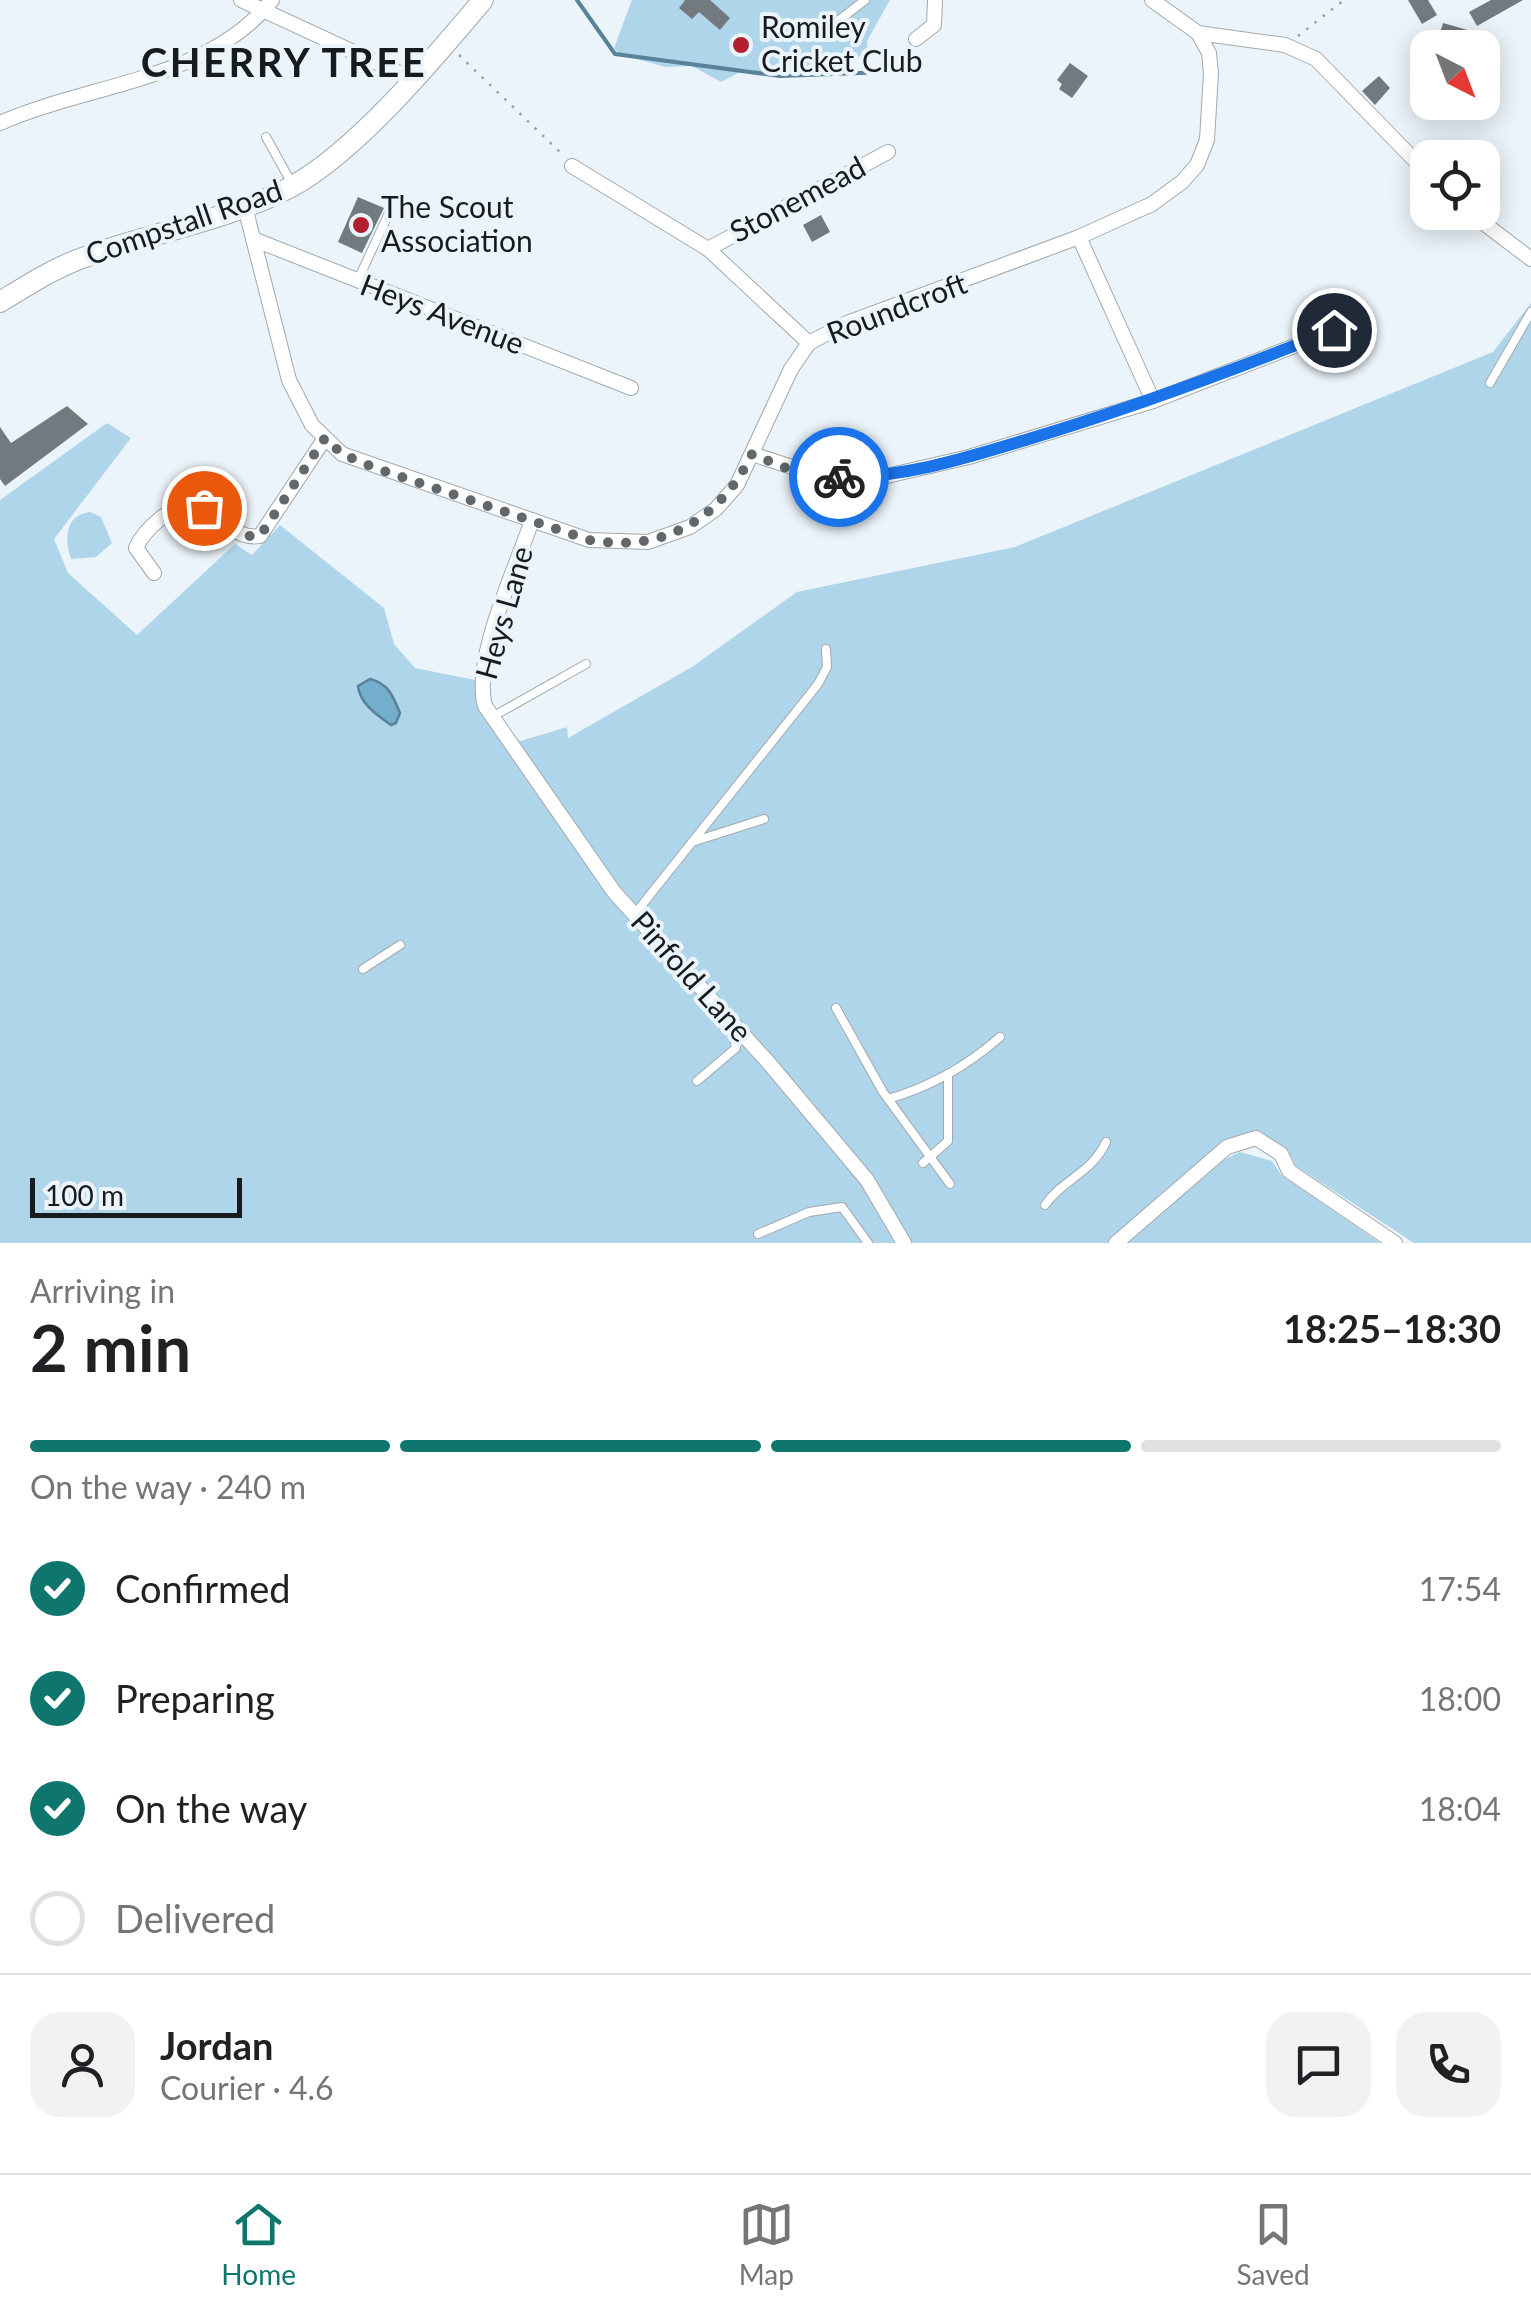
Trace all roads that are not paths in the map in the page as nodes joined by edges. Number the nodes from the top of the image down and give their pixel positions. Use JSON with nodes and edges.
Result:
{"nodes":[{"id":1,"x":240,"y":0,"type":"edge"},
{"id":2,"x":483,"y":0,"type":"edge"},
{"id":3,"x":865,"y":0,"type":"edge"},
{"id":4,"x":935,"y":0,"type":"edge"},
{"id":5,"x":1152,"y":0,"type":"edge"},
{"id":6,"x":268,"y":6,"type":"edge"},
{"id":7,"x":1198,"y":33,"type":"junction"},
{"id":8,"x":798,"y":36,"type":"dead end"},
{"id":9,"x":916,"y":39,"type":"dead end"},
{"id":10,"x":412,"y":80,"type":"junction"},
{"id":11,"x":0,"y":123,"type":"edge"},
{"id":12,"x":266,"y":138,"type":"dead end"},
{"id":13,"x":888,"y":152,"type":"dead end"},
{"id":14,"x":1410,"y":155,"type":"edge"},
{"id":15,"x":572,"y":166,"type":"road end"},
{"id":16,"x":294,"y":186,"type":"junction"},
{"id":17,"x":246,"y":207,"type":"junction"},
{"id":18,"x":389,"y":213,"type":"dead end"},
{"id":19,"x":1493,"y":230,"type":"edge"},
{"id":20,"x":1079,"y":238,"type":"junction"},
{"id":21,"x":253,"y":239,"type":"junction"},
{"id":22,"x":708,"y":248,"type":"junction"},
{"id":23,"x":1531,"y":259,"type":"edge"},
{"id":24,"x":358,"y":282,"type":"junction"},
{"id":25,"x":0,"y":302,"type":"edge"},
{"id":26,"x":1531,"y":312,"type":"edge"},
{"id":27,"x":1334,"y":330,"type":"dead end"},
{"id":28,"x":810,"y":343,"type":"junction"},
{"id":29,"x":1490,"y":383,"type":"dead end"},
{"id":30,"x":631,"y":388,"type":"dead end"},
{"id":31,"x":1153,"y":401,"type":"junction"},
{"id":32,"x":325,"y":438,"type":"junction"},
{"id":33,"x":752,"y":454,"type":"junction"},
{"id":34,"x":532,"y":520,"type":"junction"},
{"id":35,"x":154,"y":574,"type":"dead end"},
{"id":36,"x":826,"y":649,"type":"dead end"},
{"id":37,"x":586,"y":664,"type":"dead end"},
{"id":38,"x":489,"y":712,"type":"junction"},
{"id":39,"x":764,"y":819,"type":"dead end"},
{"id":40,"x":692,"y":842,"type":"junction"},
{"id":41,"x":634,"y":915,"type":"junction"},
{"id":42,"x":400,"y":945,"type":"dead end"},
{"id":43,"x":364,"y":969,"type":"dead end"},
{"id":44,"x":836,"y":1008,"type":"dead end"},
{"id":45,"x":733,"y":1023,"type":"junction"},
{"id":46,"x":1000,"y":1037,"type":"dead end"},
{"id":47,"x":948,"y":1074,"type":"junction"},
{"id":48,"x":697,"y":1080,"type":"dead end"},
{"id":49,"x":888,"y":1098,"type":"junction"},
{"id":50,"x":1106,"y":1142,"type":"dead end"},
{"id":51,"x":928,"y":1161,"type":"junction"},
{"id":52,"x":950,"y":1184,"type":"dead end"},
{"id":53,"x":1045,"y":1206,"type":"dead end"},
{"id":54,"x":758,"y":1234,"type":"dead end"},
{"id":55,"x":868,"y":1243,"type":"edge"},
{"id":56,"x":904,"y":1243,"type":"edge"},
{"id":57,"x":1116,"y":1243,"type":"edge"},
{"id":58,"x":1395,"y":1243,"type":"edge"}],
"edges":[{"from":1,"to":6,"type":"street"},
{"from":2,"to":10,"type":"main road","name":"Compstall Road"},
{"from":3,"to":8,"type":"lane"},
{"from":4,"to":9,"type":"street"},
{"from":5,"to":7,"type":"street"},
{"from":6,"to":10,"type":"street"},
{"from":6,"to":11,"type":"street"},
{"from":7,"to":14,"type":"street"},
{"from":7,"to":20,"type":"street","name":"Roundcroft"},
{"from":10,"to":16,"type":"main road","name":"Compstall Road"},
{"from":12,"to":16,"type":"lane"},
{"from":13,"to":22,"type":"street","name":"Stonemead"},
{"from":15,"to":22,"type":"street"},
{"from":16,"to":17,"type":"main road","name":"Compstall Road"},
{"from":17,"to":21,"type":"street","name":"Roundcroft"},
{"from":17,"to":25,"type":"main road","name":"Compstall Road"},
{"from":18,"to":24,"type":"lane"},
{"from":19,"to":23,"type":"street"},
{"from":20,"to":28,"type":"street","name":"Roundcroft"},
{"from":20,"to":31,"type":"street"},
{"from":21,"to":24,"type":"street","name":"Heys Avenue"},
{"from":21,"to":32,"type":"street","name":"Roundcroft"},
{"from":22,"to":28,"type":"street"},
{"from":24,"to":30,"type":"street","name":"Heys Avenue"},
{"from":26,"to":29,"type":"lane"},
{"from":27,"to":31,"type":"street"},
{"from":28,"to":33,"type":"street","name":"Roundcroft"},
{"from":31,"to":33,"type":"street"},
{"from":32,"to":34,"type":"street","name":"Roundcroft"},
{"from":32,"to":35,"type":"street"},
{"from":33,"to":34,"type":"street","name":"Roundcroft"},
{"from":34,"to":38,"type":"street","name":"Heys Lane"},
{"from":36,"to":40,"type":"lane"},
{"from":37,"to":38,"type":"lane"},
{"from":38,"to":41,"type":"street","name":"Pinfold Lane"},
{"from":39,"to":40,"type":"lane"},
{"from":40,"to":41,"type":"lane"},
{"from":41,"to":45,"type":"street","name":"Pinfold Lane"},
{"from":42,"to":43,"type":"lane"},
{"from":44,"to":49,"type":"lane"},
{"from":45,"to":48,"type":"lane"},
{"from":45,"to":56,"type":"street","name":"Pinfold Lane"},
{"from":46,"to":47,"type":"lane"},
{"from":47,"to":49,"type":"lane"},
{"from":47,"to":51,"type":"lane"},
{"from":49,"to":51,"type":"lane"},
{"from":50,"to":53,"type":"lane"},
{"from":51,"to":52,"type":"lane"},
{"from":54,"to":55,"type":"lane"},
{"from":57,"to":58,"type":"street"}]}
